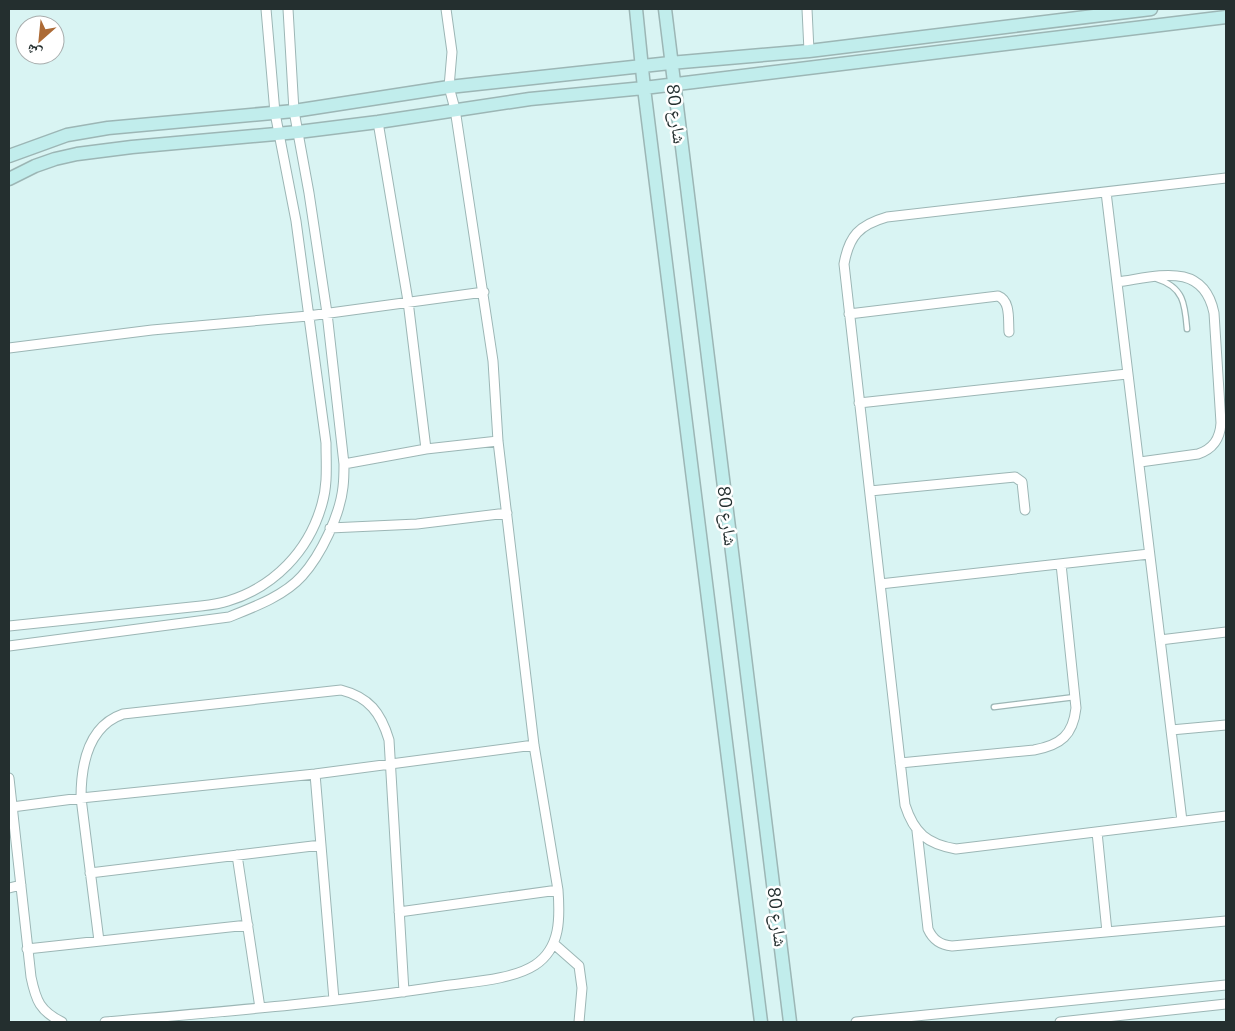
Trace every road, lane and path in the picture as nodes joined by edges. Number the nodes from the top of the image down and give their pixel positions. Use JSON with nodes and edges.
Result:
{"nodes":[{"id":1,"x":266,"y":9,"type":"edge"},
{"id":2,"x":288,"y":9,"type":"edge"},
{"id":3,"x":446,"y":9,"type":"edge"},
{"id":4,"x":636,"y":9,"type":"edge"},
{"id":5,"x":664,"y":9,"type":"edge"},
{"id":6,"x":807,"y":9,"type":"edge"},
{"id":7,"x":1151,"y":9,"type":"edge"},
{"id":8,"x":1226,"y":18,"type":"edge"},
{"id":9,"x":809,"y":51,"type":"junction"},
{"id":10,"x":670,"y":63,"type":"junction"},
{"id":11,"x":643,"y":68,"type":"junction"},
{"id":12,"x":673,"y":84,"type":"junction"},
{"id":13,"x":449,"y":87,"type":"junction"},
{"id":14,"x":644,"y":88,"type":"junction"},
{"id":15,"x":455,"y":109,"type":"junction"},
{"id":16,"x":294,"y":111,"type":"junction"},
{"id":17,"x":274,"y":113,"type":"junction"},
{"id":18,"x":378,"y":122,"type":"junction"},
{"id":19,"x":298,"y":132,"type":"junction"},
{"id":20,"x":279,"y":134,"type":"junction"},
{"id":21,"x":9,"y":156,"type":"edge"},
{"id":22,"x":1226,"y":178,"type":"edge"},
{"id":23,"x":9,"y":179,"type":"edge"},
{"id":24,"x":1106,"y":192,"type":"junction"},
{"id":25,"x":1154,"y":278,"type":"junction"},
{"id":26,"x":1117,"y":282,"type":"junction"},
{"id":27,"x":484,"y":292,"type":"junction"},
{"id":28,"x":408,"y":301,"type":"junction"},
{"id":29,"x":327,"y":313,"type":"junction"},
{"id":30,"x":849,"y":314,"type":"junction"},
{"id":31,"x":308,"y":316,"type":"junction"},
{"id":32,"x":1187,"y":329,"type":"dead end"},
{"id":33,"x":1009,"y":332,"type":"dead end"},
{"id":34,"x":9,"y":348,"type":"edge"},
{"id":35,"x":1128,"y":374,"type":"junction"},
{"id":36,"x":860,"y":403,"type":"junction"},
{"id":37,"x":498,"y":441,"type":"junction"},
{"id":38,"x":426,"y":449,"type":"junction"},
{"id":39,"x":1140,"y":462,"type":"junction"},
{"id":40,"x":344,"y":464,"type":"junction"},
{"id":41,"x":870,"y":491,"type":"junction"},
{"id":42,"x":1026,"y":510,"type":"dead end"},
{"id":43,"x":507,"y":514,"type":"junction"},
{"id":44,"x":330,"y":528,"type":"junction"},
{"id":45,"x":1149,"y":554,"type":"junction"},
{"id":46,"x":1061,"y":564,"type":"junction"},
{"id":47,"x":880,"y":584,"type":"junction"},
{"id":48,"x":9,"y":626,"type":"edge"},
{"id":49,"x":1226,"y":632,"type":"edge"},
{"id":50,"x":1160,"y":640,"type":"junction"},
{"id":51,"x":9,"y":646,"type":"edge"},
{"id":52,"x":1075,"y":697,"type":"junction"},
{"id":53,"x":994,"y":707,"type":"dead end"},
{"id":54,"x":1226,"y":725,"type":"edge"},
{"id":55,"x":1171,"y":730,"type":"junction"},
{"id":56,"x":534,"y":745,"type":"junction"},
{"id":57,"x":391,"y":763,"type":"junction"},
{"id":58,"x":900,"y":763,"type":"junction"},
{"id":59,"x":315,"y":774,"type":"junction"},
{"id":60,"x":9,"y":778,"type":"edge"},
{"id":61,"x":81,"y":798,"type":"junction"},
{"id":62,"x":12,"y":807,"type":"junction"},
{"id":63,"x":1226,"y":816,"type":"edge"},
{"id":64,"x":1182,"y":821,"type":"junction"},
{"id":65,"x":918,"y":831,"type":"junction"},
{"id":66,"x":1097,"y":832,"type":"junction"},
{"id":67,"x":321,"y":845,"type":"junction"},
{"id":68,"x":237,"y":855,"type":"junction"},
{"id":69,"x":90,"y":873,"type":"junction"},
{"id":70,"x":20,"y":885,"type":"junction"},
{"id":71,"x":9,"y":888,"type":"edge"},
{"id":72,"x":558,"y":890,"type":"junction"},
{"id":73,"x":399,"y":912,"type":"junction"},
{"id":74,"x":1226,"y":922,"type":"edge"},
{"id":75,"x":248,"y":925,"type":"junction"},
{"id":76,"x":1107,"y":932,"type":"junction"},
{"id":77,"x":99,"y":941,"type":"junction"},
{"id":78,"x":554,"y":944,"type":"junction"},
{"id":79,"x":27,"y":948,"type":"junction"},
{"id":80,"x":1226,"y":985,"type":"edge"},
{"id":81,"x":404,"y":992,"type":"junction"},
{"id":82,"x":334,"y":1000,"type":"junction"},
{"id":83,"x":1226,"y":1004,"type":"edge"},
{"id":84,"x":260,"y":1008,"type":"junction"},
{"id":85,"x":62,"y":1022,"type":"edge"},
{"id":86,"x":105,"y":1022,"type":"edge"},
{"id":87,"x":579,"y":1022,"type":"edge"},
{"id":88,"x":761,"y":1022,"type":"edge"},
{"id":89,"x":790,"y":1022,"type":"edge"},
{"id":90,"x":856,"y":1022,"type":"edge"},
{"id":91,"x":1060,"y":1022,"type":"edge"}],
"edges":[{"from":1,"to":17,"type":"street"},
{"from":2,"to":16,"type":"street"},
{"from":3,"to":13,"type":"street"},
{"from":4,"to":11,"type":"street","name":"شارع 80"},
{"from":5,"to":10,"type":"street","name":"شارع 80"},
{"from":6,"to":9,"type":"street"},
{"from":7,"to":9,"type":"street"},
{"from":8,"to":12,"type":"street"},
{"from":9,"to":10,"type":"street"},
{"from":10,"to":11,"type":"street"},
{"from":10,"to":12,"type":"street","name":"شارع 80"},
{"from":11,"to":13,"type":"street"},
{"from":11,"to":14,"type":"street","name":"شارع 80"},
{"from":12,"to":14,"type":"street"},
{"from":12,"to":89,"type":"street","name":"شارع 80"},
{"from":13,"to":15,"type":"street"},
{"from":13,"to":16,"type":"street"},
{"from":14,"to":15,"type":"street"},
{"from":14,"to":88,"type":"street","name":"شارع 80"},
{"from":15,"to":18,"type":"street"},
{"from":15,"to":27,"type":"street"},
{"from":16,"to":17,"type":"street"},
{"from":16,"to":19,"type":"street"},
{"from":17,"to":20,"type":"street"},
{"from":17,"to":21,"type":"street"},
{"from":18,"to":19,"type":"street"},
{"from":18,"to":28,"type":"street"},
{"from":19,"to":20,"type":"street"},
{"from":19,"to":29,"type":"street"},
{"from":20,"to":23,"type":"street"},
{"from":20,"to":31,"type":"street"},
{"from":22,"to":24,"type":"street"},
{"from":24,"to":26,"type":"street"},
{"from":24,"to":30,"type":"street"},
{"from":25,"to":26,"type":"street"},
{"from":25,"to":32,"type":"lane"},
{"from":25,"to":39,"type":"street"},
{"from":26,"to":35,"type":"street"},
{"from":27,"to":28,"type":"street"},
{"from":27,"to":37,"type":"street"},
{"from":28,"to":29,"type":"street"},
{"from":28,"to":38,"type":"street"},
{"from":29,"to":31,"type":"street"},
{"from":29,"to":40,"type":"street"},
{"from":30,"to":33,"type":"street"},
{"from":30,"to":36,"type":"street"},
{"from":31,"to":34,"type":"street"},
{"from":31,"to":48,"type":"street"},
{"from":35,"to":36,"type":"street"},
{"from":35,"to":39,"type":"street"},
{"from":36,"to":41,"type":"street"},
{"from":37,"to":38,"type":"street"},
{"from":37,"to":43,"type":"street"},
{"from":38,"to":40,"type":"street"},
{"from":39,"to":45,"type":"street"},
{"from":40,"to":44,"type":"street"},
{"from":41,"to":42,"type":"street"},
{"from":41,"to":47,"type":"street"},
{"from":43,"to":44,"type":"street"},
{"from":43,"to":56,"type":"street"},
{"from":44,"to":51,"type":"street"},
{"from":45,"to":46,"type":"street"},
{"from":45,"to":50,"type":"street"},
{"from":46,"to":47,"type":"street"},
{"from":46,"to":52,"type":"street"},
{"from":47,"to":58,"type":"street"},
{"from":49,"to":50,"type":"street"},
{"from":50,"to":55,"type":"street"},
{"from":52,"to":53,"type":"lane"},
{"from":52,"to":58,"type":"street"},
{"from":54,"to":55,"type":"street"},
{"from":55,"to":64,"type":"street"},
{"from":56,"to":57,"type":"street"},
{"from":56,"to":72,"type":"street"},
{"from":57,"to":59,"type":"street"},
{"from":57,"to":61,"type":"street"},
{"from":57,"to":73,"type":"street"},
{"from":58,"to":65,"type":"street"},
{"from":59,"to":61,"type":"street"},
{"from":59,"to":67,"type":"street"},
{"from":60,"to":62,"type":"street"},
{"from":61,"to":62,"type":"street"},
{"from":61,"to":69,"type":"street"},
{"from":62,"to":70,"type":"street"},
{"from":63,"to":64,"type":"street"},
{"from":64,"to":66,"type":"street"},
{"from":65,"to":66,"type":"street"},
{"from":65,"to":76,"type":"street"},
{"from":66,"to":76,"type":"street"},
{"from":67,"to":68,"type":"street"},
{"from":67,"to":82,"type":"street"},
{"from":68,"to":69,"type":"street"},
{"from":68,"to":75,"type":"street"},
{"from":69,"to":77,"type":"street"},
{"from":70,"to":71,"type":"street"},
{"from":70,"to":79,"type":"street"},
{"from":72,"to":73,"type":"street"},
{"from":72,"to":78,"type":"street"},
{"from":73,"to":81,"type":"street"},
{"from":74,"to":76,"type":"street"},
{"from":75,"to":77,"type":"street"},
{"from":75,"to":84,"type":"street"},
{"from":77,"to":79,"type":"street"},
{"from":78,"to":81,"type":"street"},
{"from":78,"to":87,"type":"street"},
{"from":79,"to":85,"type":"street"},
{"from":80,"to":90,"type":"street"},
{"from":81,"to":82,"type":"street"},
{"from":82,"to":84,"type":"street"},
{"from":83,"to":91,"type":"street"},
{"from":84,"to":86,"type":"street"}]}
